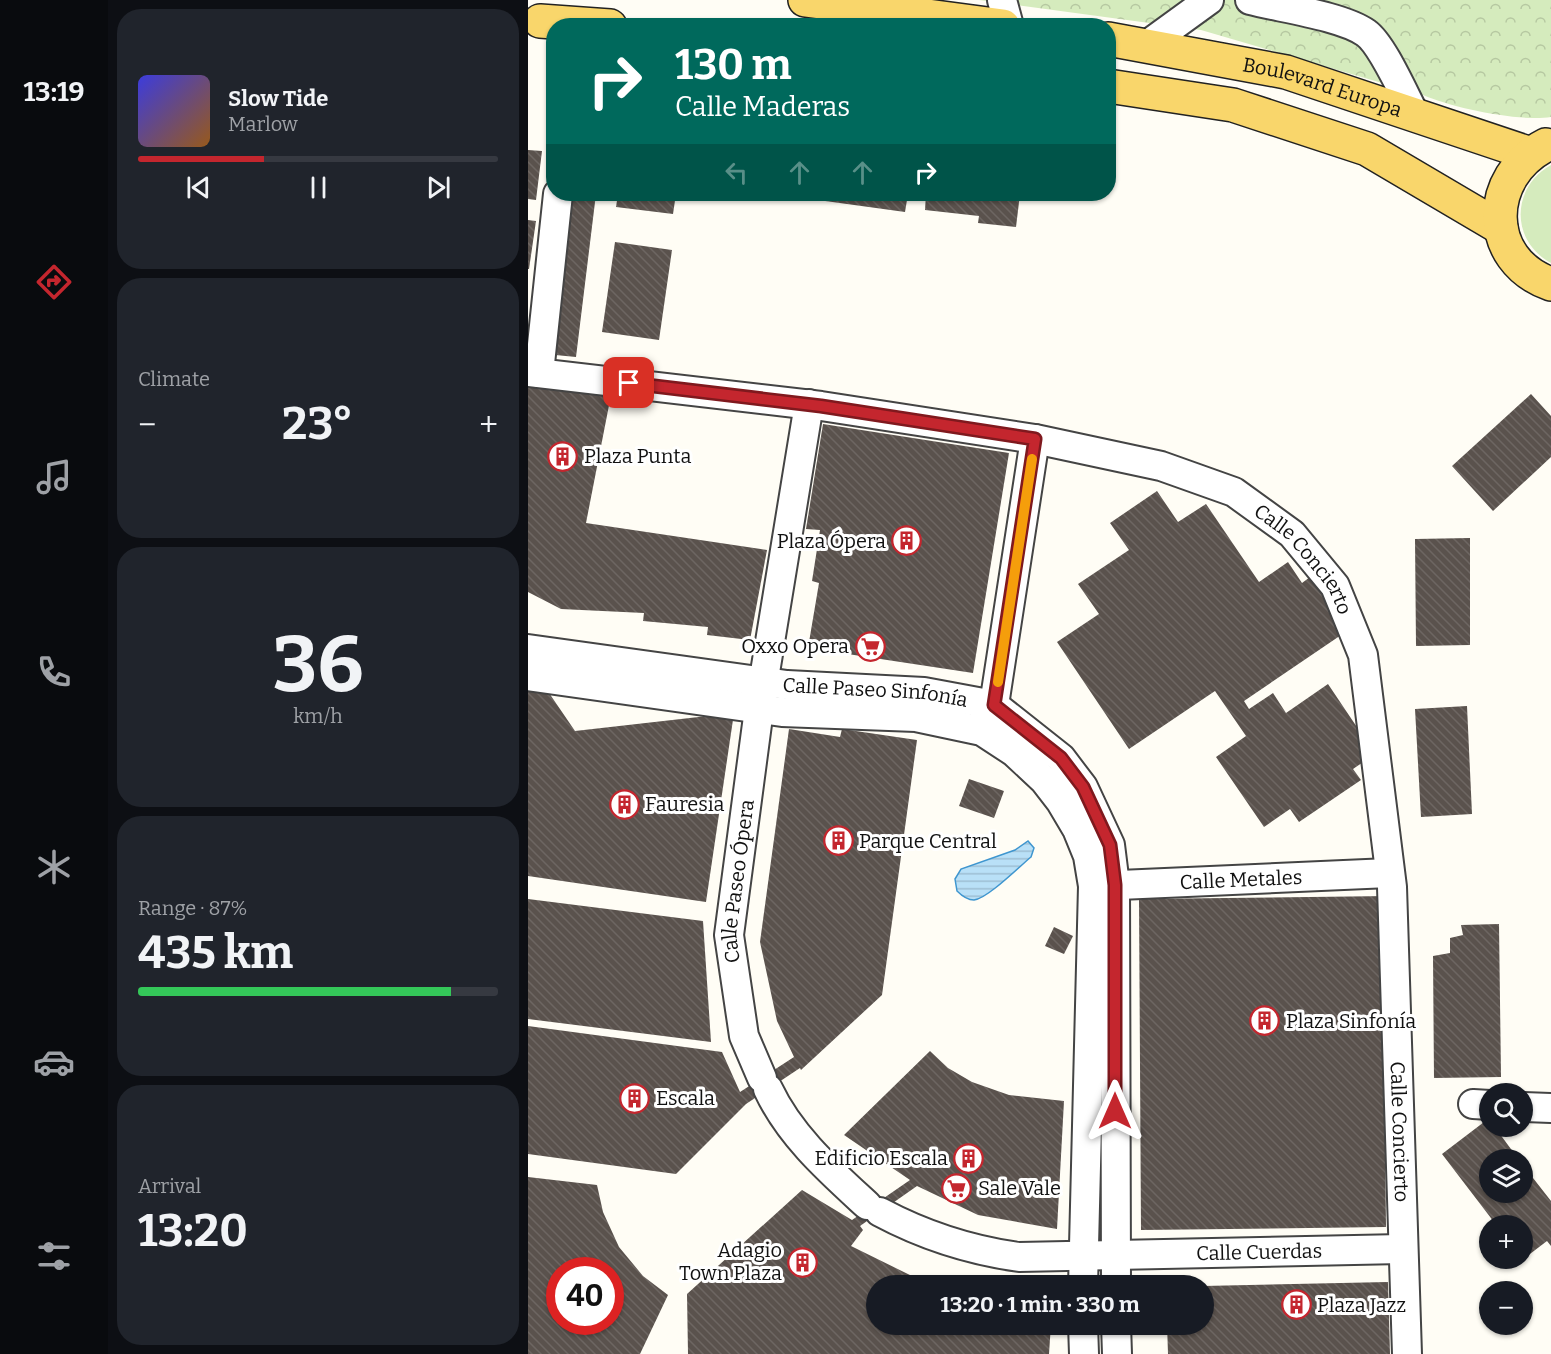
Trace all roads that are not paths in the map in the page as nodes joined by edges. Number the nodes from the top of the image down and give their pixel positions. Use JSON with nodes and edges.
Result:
{"nodes":[{"id":1,"x":805,"y":0,"type":"edge"},
{"id":2,"x":1002,"y":0,"type":"edge"},
{"id":3,"x":1209,"y":0,"type":"edge"},
{"id":4,"x":1250,"y":0,"type":"edge"},
{"id":5,"x":942,"y":18,"type":"edge"},
{"id":6,"x":1007,"y":18,"type":"edge"},
{"id":7,"x":1116,"y":40,"type":"edge"},
{"id":8,"x":1148,"y":45,"type":"junction"},
{"id":9,"x":1116,"y":87,"type":"edge"},
{"id":10,"x":1416,"y":117,"type":"junction"},
{"id":11,"x":1541,"y":149,"type":"edge"},
{"id":12,"x":557,"y":201,"type":"edge"},
{"id":13,"x":1501,"y":228,"type":"junction"},
{"id":14,"x":1551,"y":284,"type":"edge"},
{"id":15,"x":533,"y":373,"type":"edge"},
{"id":16,"x":808,"y":404,"type":"junction"},
{"id":17,"x":1035,"y":439,"type":"junction"},
{"id":18,"x":528,"y":649,"type":"edge"},
{"id":19,"x":528,"y":676,"type":"edge"},
{"id":20,"x":761,"y":695,"type":"junction"},
{"id":21,"x":994,"y":705,"type":"junction"},
{"id":22,"x":982,"y":731,"type":"junction"},
{"id":23,"x":1389,"y":873,"type":"junction"},
{"id":24,"x":1104,"y":885,"type":"junction"},
{"id":25,"x":1533,"y":1107,"type":"edge"},
{"id":26,"x":1551,"y":1108,"type":"edge"},
{"id":27,"x":1402,"y":1249,"type":"junction"},
{"id":28,"x":1085,"y":1257,"type":"junction"},
{"id":29,"x":1115,"y":1257,"type":"junction"},
{"id":30,"x":1084,"y":1275,"type":"edge"},
{"id":31,"x":1116,"y":1275,"type":"edge"},
{"id":32,"x":1083,"y":1335,"type":"edge"},
{"id":33,"x":1116,"y":1335,"type":"edge"},
{"id":34,"x":1084,"y":1354,"type":"edge"},
{"id":35,"x":1117,"y":1354,"type":"edge"},
{"id":36,"x":1407,"y":1354,"type":"edge"}],
"edges":[{"from":1,"to":5,"type":"main road"},
{"from":2,"to":6,"type":"street"},
{"from":3,"to":8,"type":"street"},
{"from":4,"to":10,"type":"street"},
{"from":7,"to":8,"type":"main road","name":"Boulevard Europa"},
{"from":8,"to":10,"type":"main road","name":"Boulevard Europa"},
{"from":9,"to":13,"type":"main road"},
{"from":10,"to":11,"type":"main road","name":"Boulevard Europa"},
{"from":11,"to":13,"type":"main road"},
{"from":12,"to":15,"type":"street"},
{"from":13,"to":14,"type":"main road"},
{"from":15,"to":16,"type":"street","name":"Calle Concierto"},
{"from":16,"to":17,"type":"street","name":"Calle Concierto"},
{"from":16,"to":20,"type":"street","name":"Calle Paseo Ópera"},
{"from":17,"to":21,"type":"street"},
{"from":17,"to":23,"type":"street","name":"Calle Concierto"},
{"from":18,"to":20,"type":"street","name":"Calle Paseo Sinfonía"},
{"from":19,"to":20,"type":"street","name":"Calle Paseo Sinfonía"},
{"from":20,"to":21,"type":"street","name":"Calle Paseo Sinfonía"},
{"from":20,"to":22,"type":"street","name":"Calle Paseo Sinfonía"},
{"from":20,"to":28,"type":"street","name":"Calle Paseo Ópera"},
{"from":21,"to":22,"type":"street"},
{"from":21,"to":24,"type":"street","name":"Calle Paseo Sinfonía"},
{"from":22,"to":24,"type":"street","name":"Calle Paseo Sinfonía"},
{"from":23,"to":24,"type":"street","name":"Calle Metales"},
{"from":23,"to":27,"type":"street","name":"Calle Concierto"},
{"from":24,"to":28,"type":"street","name":"Calle Paseo Sinfonía"},
{"from":24,"to":29,"type":"street","name":"Calle Paseo Sinfonía"},
{"from":25,"to":26,"type":"street"},
{"from":27,"to":29,"type":"street","name":"Calle Cuerdas"},
{"from":27,"to":36,"type":"street","name":"Calle Concierto"},
{"from":28,"to":29,"type":"street","name":"Calle Paseo Ópera"},
{"from":28,"to":30,"type":"street","name":"Calle Paseo Sinfonía"},
{"from":29,"to":31,"type":"street","name":"Calle Paseo Sinfonía"},
{"from":32,"to":34,"type":"street"},
{"from":33,"to":35,"type":"street"}]}
